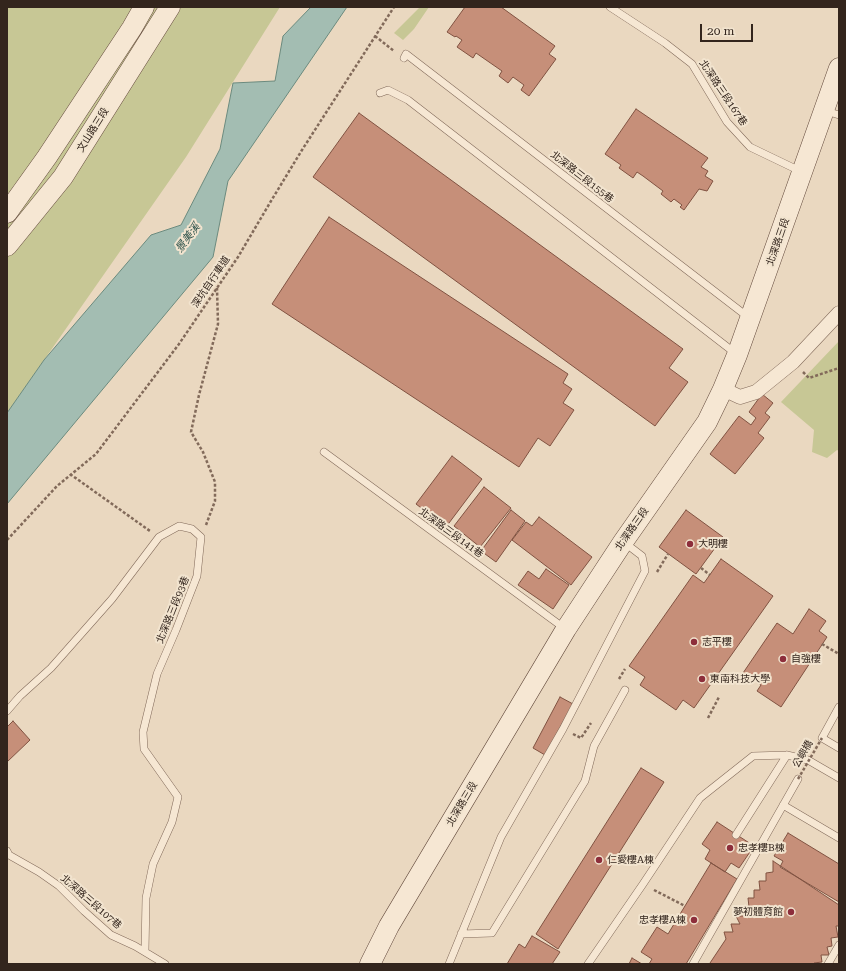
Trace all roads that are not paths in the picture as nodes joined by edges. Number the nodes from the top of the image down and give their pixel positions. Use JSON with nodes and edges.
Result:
{"nodes":[{"id":1,"x":144,"y":7,"type":"edge"},
{"id":2,"x":170,"y":7,"type":"edge"},
{"id":3,"x":610,"y":7,"type":"edge"},
{"id":4,"x":404,"y":58,"type":"road end"},
{"id":5,"x":839,"y":68,"type":"edge"},
{"id":6,"x":380,"y":93,"type":"dead end"},
{"id":7,"x":832,"y":113,"type":"edge"},
{"id":8,"x":802,"y":172,"type":"junction"},
{"id":9,"x":7,"y":213,"type":"edge"},
{"id":10,"x":7,"y":246,"type":"edge"},
{"id":11,"x":839,"y":314,"type":"edge"},
{"id":12,"x":750,"y":319,"type":"junction"},
{"id":13,"x":737,"y":355,"type":"junction"},
{"id":14,"x":723,"y":390,"type":"junction"},
{"id":15,"x":324,"y":452,"type":"dead end"},
{"id":16,"x":623,"y":542,"type":"junction"},
{"id":17,"x":566,"y":629,"type":"junction"},
{"id":18,"x":624,"y":690,"type":"dead end"},
{"id":19,"x":839,"y":707,"type":"edge"},
{"id":20,"x":7,"y":711,"type":"edge"},
{"id":21,"x":839,"y":748,"type":"edge"},
{"id":22,"x":787,"y":755,"type":"junction"},
{"id":23,"x":839,"y":778,"type":"edge"},
{"id":24,"x":798,"y":779,"type":"road end"},
{"id":25,"x":783,"y":805,"type":"junction"},
{"id":26,"x":736,"y":835,"type":"dead end"},
{"id":27,"x":839,"y":838,"type":"edge"},
{"id":28,"x":7,"y":851,"type":"edge"},
{"id":29,"x":461,"y":934,"type":"junction"},
{"id":30,"x":839,"y":945,"type":"edge"},
{"id":31,"x":145,"y":951,"type":"junction"},
{"id":32,"x":165,"y":964,"type":"edge"},
{"id":33,"x":370,"y":964,"type":"edge"},
{"id":34,"x":449,"y":964,"type":"edge"},
{"id":35,"x":588,"y":964,"type":"edge"},
{"id":36,"x":693,"y":964,"type":"edge"},
{"id":37,"x":828,"y":964,"type":"edge"}],
"edges":[{"from":1,"to":9,"type":"main road"},
{"from":2,"to":10,"type":"main road","name":"文山路三段"},
{"from":3,"to":8,"type":"lane","name":"北深路三段167巷"},
{"from":4,"to":12,"type":"lane","name":"北深路三段155巷"},
{"from":5,"to":7,"type":"main road","name":"北深路三段"},
{"from":6,"to":13,"type":"lane"},
{"from":7,"to":8,"type":"main road","name":"北深路三段"},
{"from":8,"to":12,"type":"main road","name":"北深路三段"},
{"from":11,"to":14,"type":"street"},
{"from":12,"to":13,"type":"main road","name":"北深路三段"},
{"from":13,"to":14,"type":"main road","name":"北深路三段"},
{"from":14,"to":16,"type":"main road","name":"北深路三段"},
{"from":15,"to":17,"type":"lane","name":"北深路三段141巷"},
{"from":16,"to":17,"type":"main road","name":"北深路三段"},
{"from":16,"to":29,"type":"lane"},
{"from":17,"to":33,"type":"main road","name":"北深路三段"},
{"from":18,"to":29,"type":"lane"},
{"from":19,"to":21,"type":"lane"},
{"from":20,"to":31,"type":"lane","name":"北深路三段93巷"},
{"from":22,"to":23,"type":"lane"},
{"from":22,"to":26,"type":"lane"},
{"from":22,"to":35,"type":"lane"},
{"from":24,"to":25,"type":"lane"},
{"from":25,"to":27,"type":"lane"},
{"from":25,"to":36,"type":"lane"},
{"from":28,"to":31,"type":"lane","name":"北深路三段107巷"},
{"from":29,"to":34,"type":"lane"},
{"from":30,"to":37,"type":"lane"},
{"from":31,"to":32,"type":"lane","name":"北深路三段107巷"}]}
